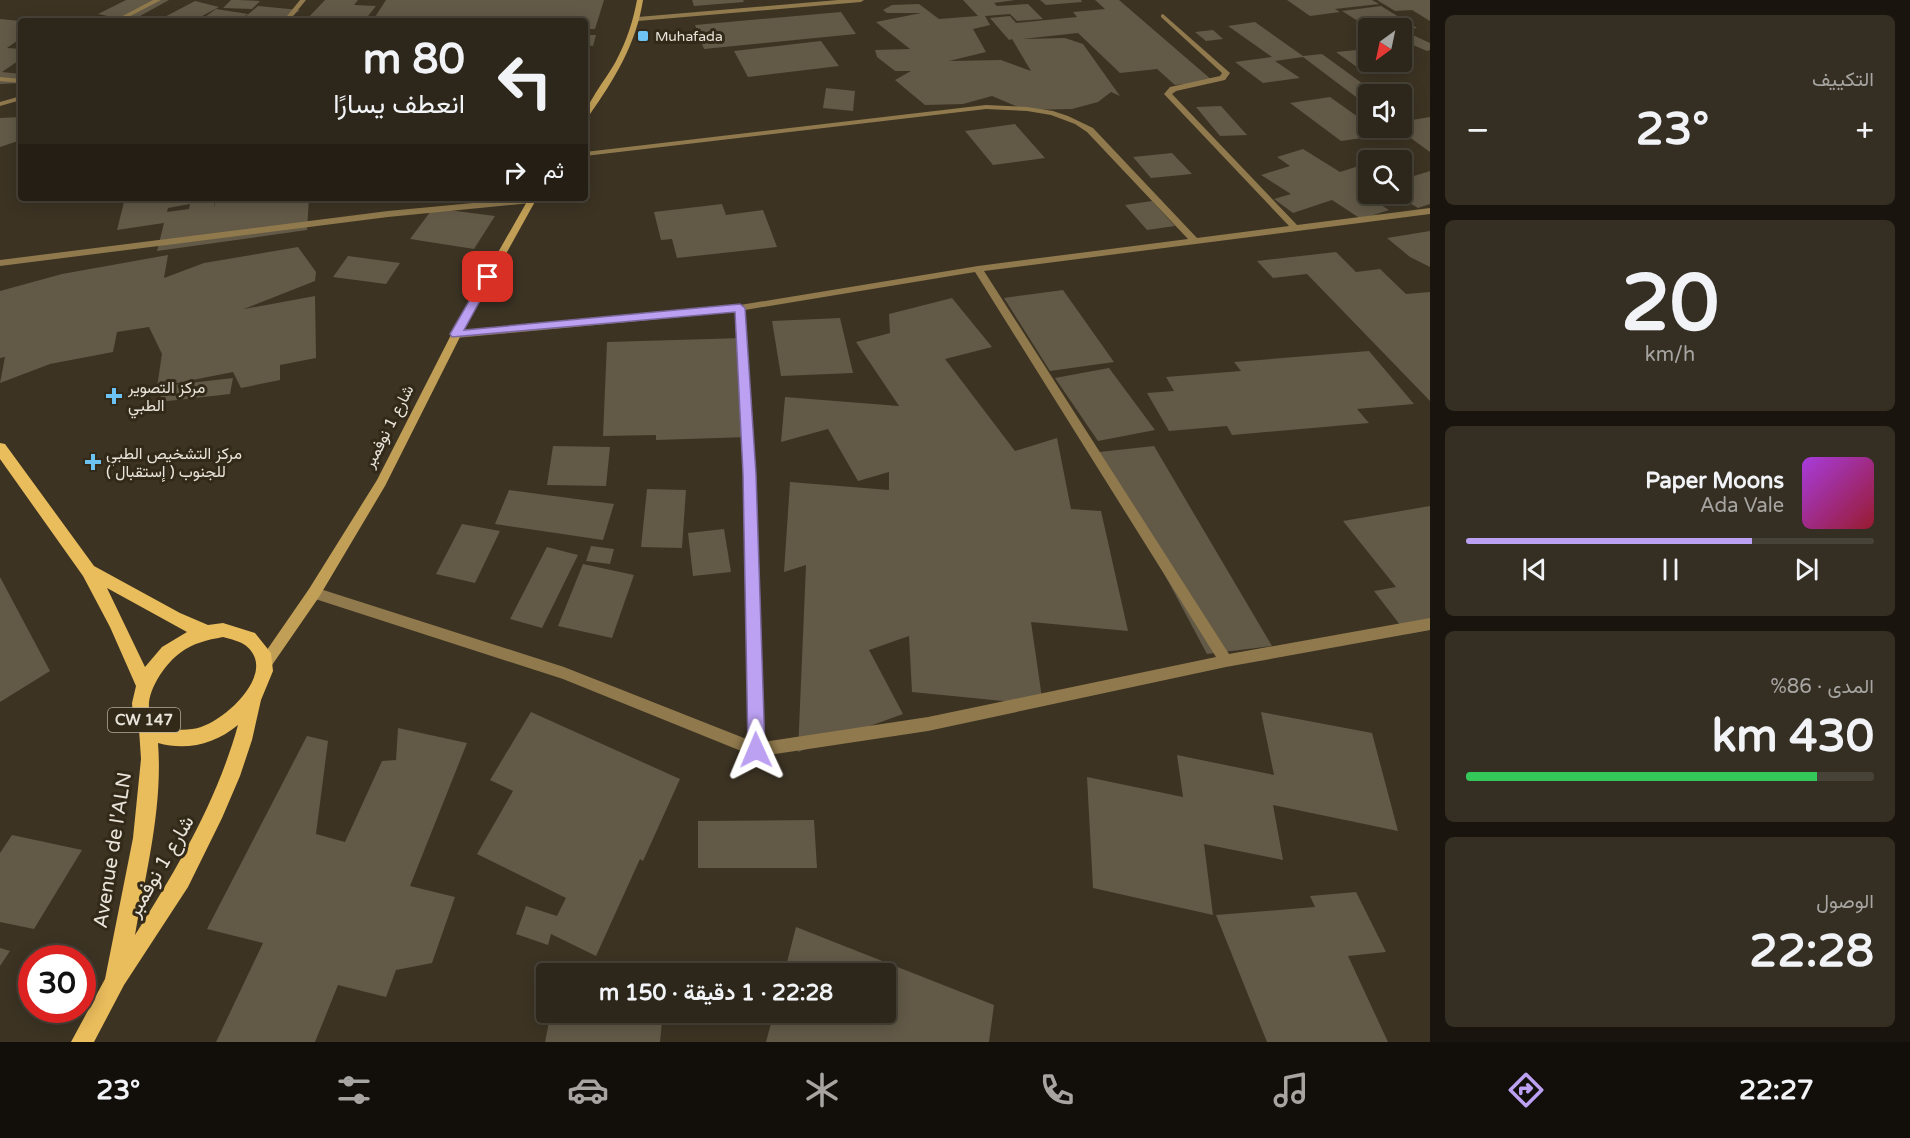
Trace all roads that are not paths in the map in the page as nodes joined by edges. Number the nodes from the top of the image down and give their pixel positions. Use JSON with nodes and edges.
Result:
{"nodes":[{"id":1,"x":158,"y":0,"type":"edge"},
{"id":2,"x":303,"y":0,"type":"edge"},
{"id":3,"x":640,"y":0,"type":"edge"},
{"id":4,"x":861,"y":0,"type":"edge"},
{"id":5,"x":1163,"y":16,"type":"dead end"},
{"id":6,"x":122,"y":18,"type":"edge"},
{"id":7,"x":288,"y":18,"type":"edge"},
{"id":8,"x":638,"y":19,"type":"junction"},
{"id":9,"x":0,"y":79,"type":"edge"},
{"id":10,"x":18,"y":81,"type":"edge"},
{"id":11,"x":18,"y":99,"type":"edge"},
{"id":12,"x":0,"y":104,"type":"edge"},
{"id":13,"x":588,"y":110,"type":"edge"},
{"id":14,"x":588,"y":154,"type":"edge"},
{"id":15,"x":514,"y":201,"type":"edge"},
{"id":16,"x":531,"y":201,"type":"edge"},
{"id":17,"x":1430,"y":211,"type":"edge"},
{"id":18,"x":1296,"y":229,"type":"junction"},
{"id":19,"x":1195,"y":240,"type":"junction"},
{"id":20,"x":0,"y":263,"type":"edge"},
{"id":21,"x":978,"y":269,"type":"junction"},
{"id":22,"x":740,"y":308,"type":"junction"},
{"id":23,"x":456,"y":334,"type":"junction"},
{"id":24,"x":0,"y":448,"type":"edge"},
{"id":25,"x":89,"y":571,"type":"junction"},
{"id":26,"x":314,"y":593,"type":"junction"},
{"id":27,"x":1430,"y":624,"type":"edge"},
{"id":28,"x":205,"y":632,"type":"junction"},
{"id":29,"x":1226,"y":661,"type":"junction"},
{"id":30,"x":265,"y":664,"type":"junction"},
{"id":31,"x":144,"y":684,"type":"junction"},
{"id":32,"x":254,"y":699,"type":"junction"},
{"id":33,"x":148,"y":729,"type":"junction"},
{"id":34,"x":756,"y":750,"type":"junction"},
{"id":35,"x":115,"y":982,"type":"junction"},
{"id":36,"x":82,"y":1042,"type":"edge"}],
"edges":[{"from":1,"to":6,"type":"street"},
{"from":2,"to":7,"type":"street"},
{"from":3,"to":8,"type":"main road"},
{"from":4,"to":8,"type":"street"},
{"from":5,"to":18,"type":"street"},
{"from":8,"to":13,"type":"main road"},
{"from":9,"to":10,"type":"street"},
{"from":11,"to":12,"type":"street"},
{"from":14,"to":19,"type":"street"},
{"from":15,"to":20,"type":"street"},
{"from":16,"to":23,"type":"main road","name":"شارع 1 نوفمبر"},
{"from":17,"to":18,"type":"street"},
{"from":18,"to":19,"type":"street"},
{"from":19,"to":21,"type":"street"},
{"from":21,"to":22,"type":"street"},
{"from":21,"to":29,"type":"street"},
{"from":22,"to":23,"type":"street"},
{"from":22,"to":34,"type":"street"},
{"from":23,"to":26,"type":"main road","name":"شارع 1 نوفمبر"},
{"from":24,"to":25,"type":"main road","number":"CW 147"},
{"from":25,"to":28,"type":"main road","number":"CW 147"},
{"from":25,"to":31,"type":"main road","number":"CW 147"},
{"from":26,"to":30,"type":"main road","name":"شارع 1 نوفمبر"},
{"from":26,"to":34,"type":"street"},
{"from":27,"to":29,"type":"street"},
{"from":28,"to":30,"type":"main road","number":"CW 147"},
{"from":28,"to":31,"type":"main road","number":"CW 147"},
{"from":29,"to":34,"type":"street"},
{"from":30,"to":32,"type":"main road","number":"CW 147"},
{"from":31,"to":33,"type":"main road","number":"CW 147"},
{"from":32,"to":33,"type":"main road","number":"CW 147"},
{"from":32,"to":35,"type":"main road","name":"شارع 1 نوفمبر","number":"CW 147"},
{"from":33,"to":35,"type":"main road","name":"Avenue de l'ALN","number":"CW 147"},
{"from":35,"to":36,"type":"main road","name":"Avenue de l'ALN","number":"CW 147"}]}
